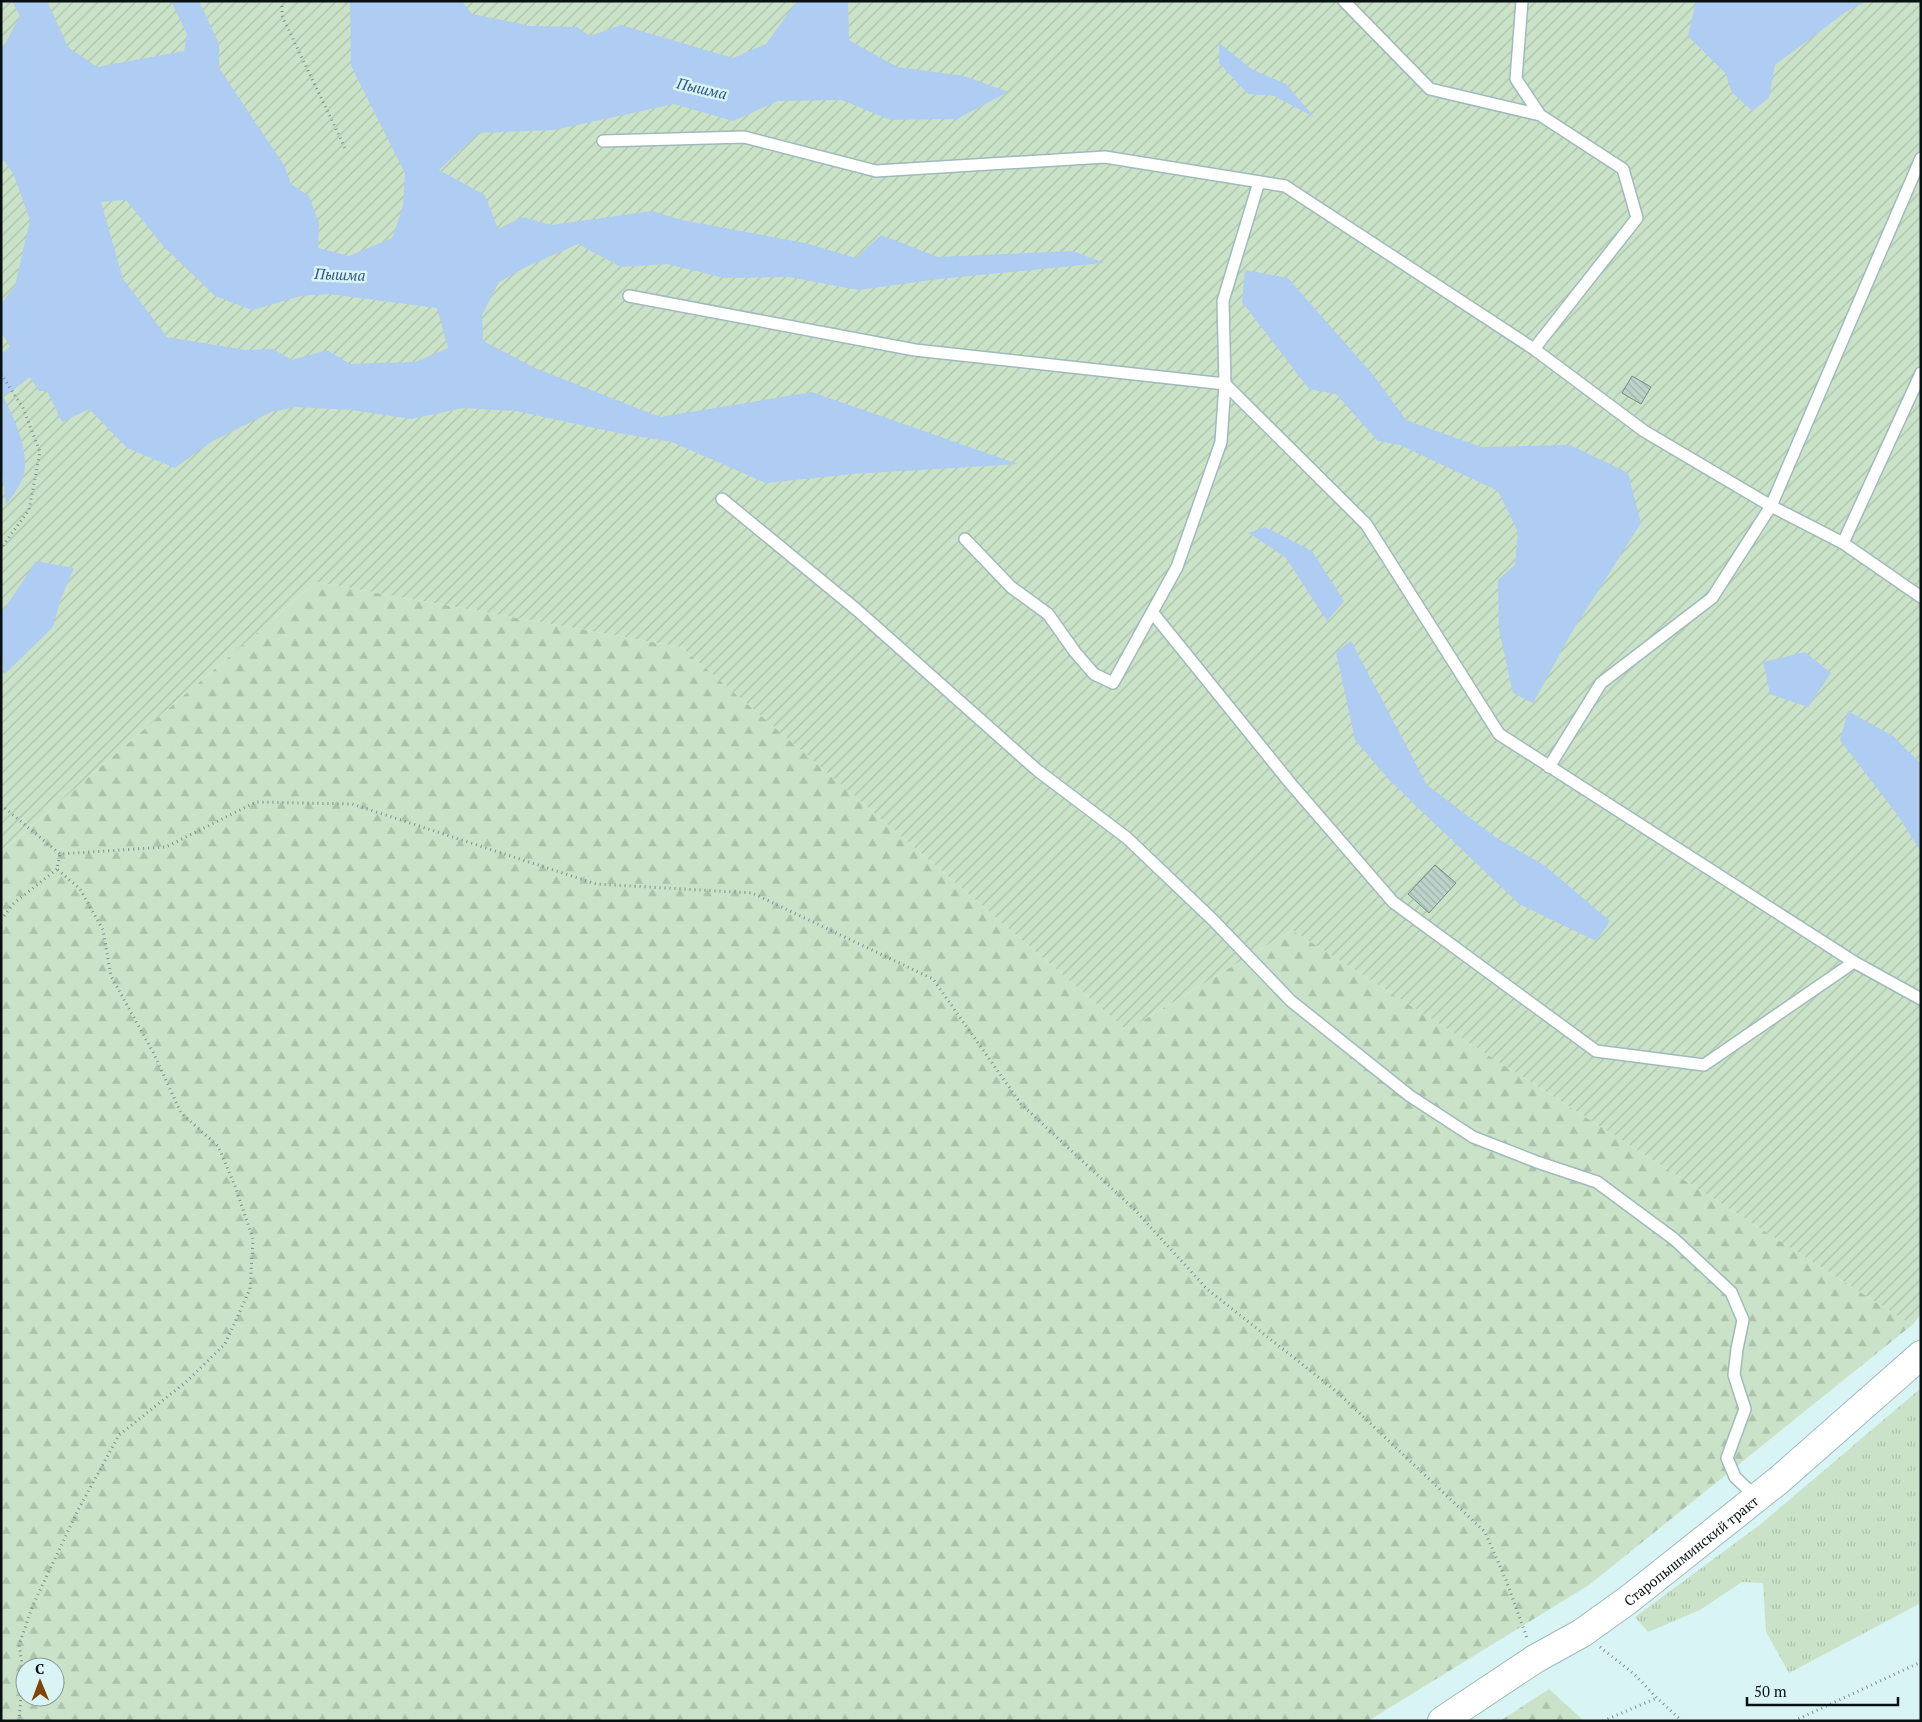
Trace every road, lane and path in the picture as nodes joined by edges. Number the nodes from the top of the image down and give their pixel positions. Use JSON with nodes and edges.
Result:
{"nodes":[{"id":1,"x":282,"y":1,"type":"edge"},
{"id":2,"x":1344,"y":1,"type":"edge"},
{"id":3,"x":1522,"y":1,"type":"edge"},
{"id":4,"x":1540,"y":115,"type":"junction"},
{"id":5,"x":603,"y":141,"type":"dead end"},
{"id":6,"x":346,"y":150,"type":"dead end"},
{"id":7,"x":1921,"y":158,"type":"edge"},
{"id":8,"x":1259,"y":182,"type":"junction"},
{"id":9,"x":629,"y":296,"type":"dead end"},
{"id":10,"x":1534,"y":349,"type":"junction"},
{"id":11,"x":1921,"y":373,"type":"edge"},
{"id":12,"x":1,"y":374,"type":"edge"},
{"id":13,"x":1225,"y":384,"type":"junction"},
{"id":14,"x":722,"y":499,"type":"dead end"},
{"id":15,"x":1771,"y":506,"type":"junction"},
{"id":16,"x":965,"y":539,"type":"dead end"},
{"id":17,"x":1843,"y":543,"type":"junction"},
{"id":18,"x":1,"y":548,"type":"edge"},
{"id":19,"x":1921,"y":597,"type":"edge"},
{"id":20,"x":1152,"y":612,"type":"junction"},
{"id":21,"x":1550,"y":767,"type":"junction"},
{"id":22,"x":1,"y":806,"type":"edge"},
{"id":23,"x":60,"y":854,"type":"junction"},
{"id":24,"x":57,"y":869,"type":"junction"},
{"id":25,"x":1,"y":920,"type":"edge"},
{"id":26,"x":1854,"y":962,"type":"junction"},
{"id":27,"x":1921,"y":998,"type":"edge"},
{"id":28,"x":1921,"y":1355,"type":"edge"},
{"id":29,"x":1757,"y":1498,"type":"junction"},
{"id":30,"x":1582,"y":1633,"type":"junction"},
{"id":31,"x":1535,"y":1659,"type":"junction"},
{"id":32,"x":1921,"y":1662,"type":"edge"},
{"id":33,"x":1657,"y":1698,"type":"junction"},
{"id":34,"x":19,"y":1721,"type":"edge"},
{"id":35,"x":1442,"y":1721,"type":"edge"},
{"id":36,"x":1603,"y":1721,"type":"edge"},
{"id":37,"x":1682,"y":1721,"type":"edge"},
{"id":38,"x":1794,"y":1721,"type":"edge"}],
"edges":[{"from":1,"to":6,"type":"path"},
{"from":2,"to":4,"type":"lane"},
{"from":3,"to":4,"type":"lane"},
{"from":4,"to":10,"type":"lane"},
{"from":5,"to":8,"type":"lane"},
{"from":7,"to":15,"type":"lane"},
{"from":8,"to":10,"type":"lane"},
{"from":8,"to":13,"type":"lane"},
{"from":9,"to":13,"type":"lane"},
{"from":10,"to":15,"type":"lane"},
{"from":11,"to":17,"type":"lane"},
{"from":12,"to":18,"type":"path"},
{"from":13,"to":20,"type":"lane"},
{"from":13,"to":21,"type":"lane"},
{"from":14,"to":29,"type":"lane"},
{"from":15,"to":17,"type":"lane"},
{"from":15,"to":21,"type":"lane"},
{"from":16,"to":20,"type":"lane"},
{"from":17,"to":19,"type":"lane"},
{"from":20,"to":26,"type":"lane"},
{"from":21,"to":26,"type":"lane"},
{"from":22,"to":23,"type":"path"},
{"from":23,"to":24,"type":"path"},
{"from":23,"to":31,"type":"path"},
{"from":24,"to":25,"type":"path"},
{"from":24,"to":34,"type":"path"},
{"from":26,"to":27,"type":"lane"},
{"from":28,"to":29,"type":"street","name":"Старопышминский тракт"},
{"from":29,"to":30,"type":"street","name":"Старопышминский тракт"},
{"from":30,"to":31,"type":"street","name":"Старопышминский тракт"},
{"from":30,"to":33,"type":"path"},
{"from":31,"to":35,"type":"street","name":"Старопышминский тракт"},
{"from":32,"to":38,"type":"path"},
{"from":33,"to":36,"type":"path"},
{"from":33,"to":37,"type":"path"}]}
